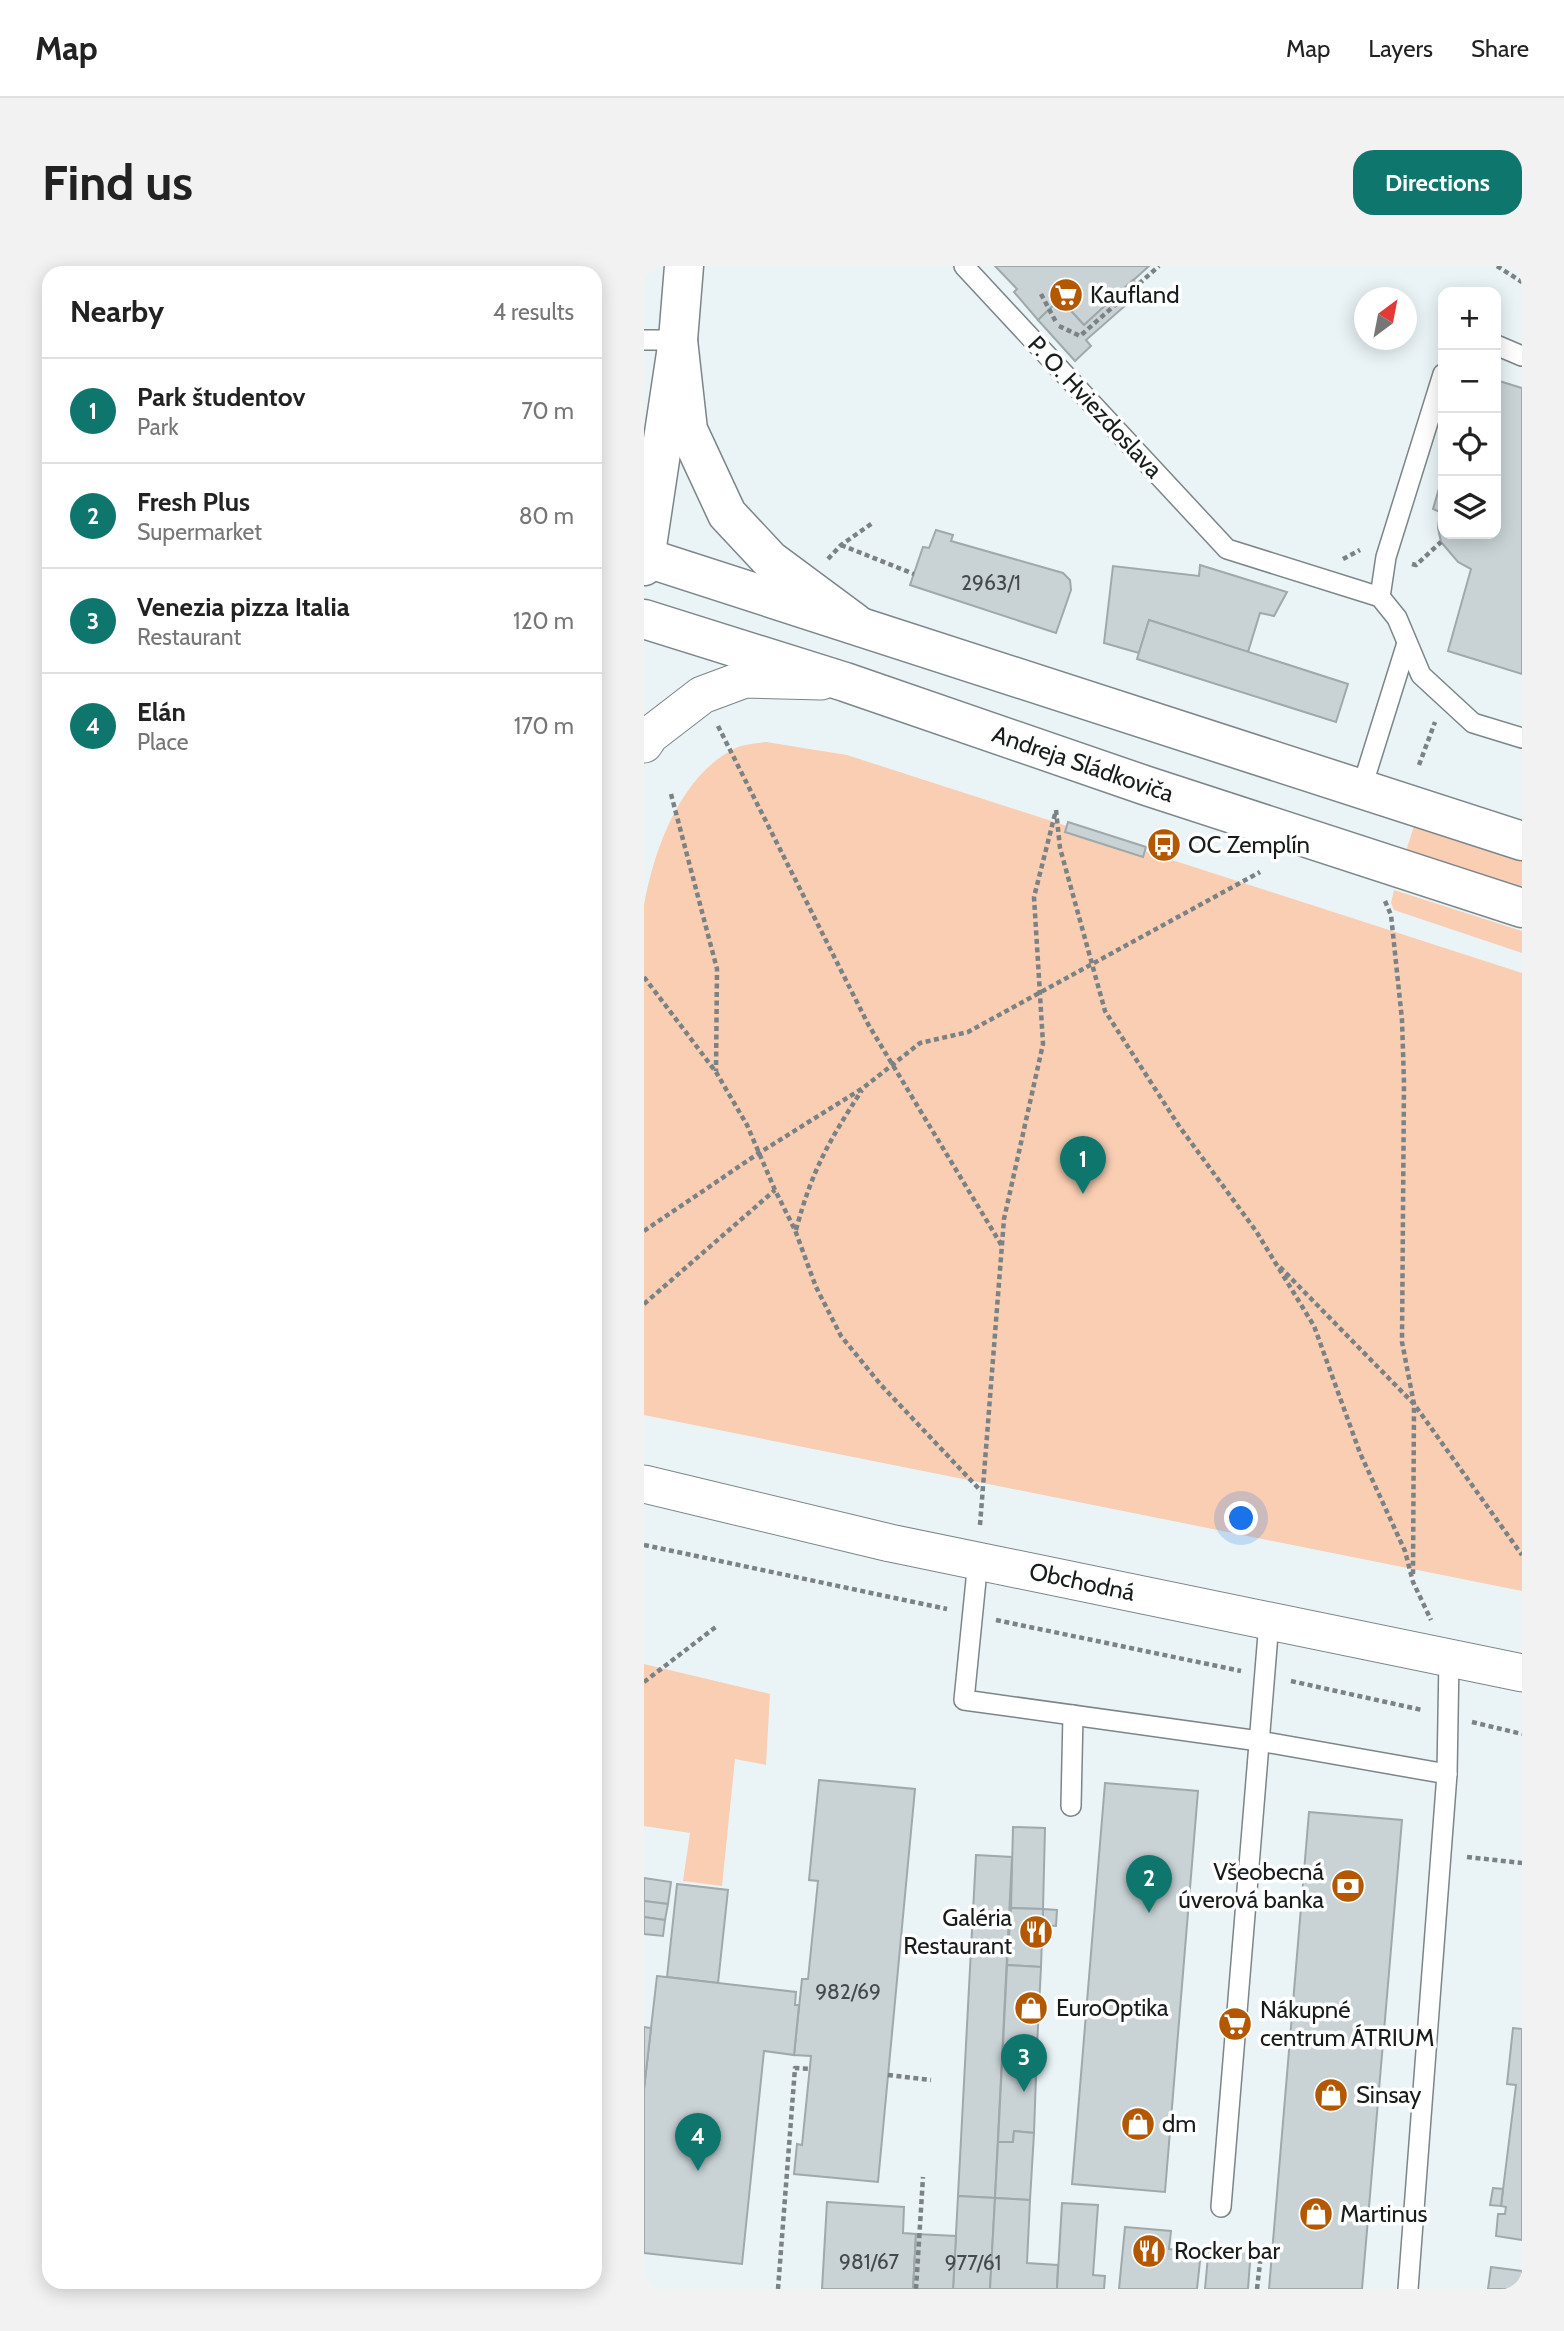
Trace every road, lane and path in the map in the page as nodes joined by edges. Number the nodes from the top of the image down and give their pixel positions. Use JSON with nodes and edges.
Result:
{"nodes":[{"id":1,"x":684,"y":266,"type":"edge"},
{"id":2,"x":964,"y":266,"type":"edge"},
{"id":3,"x":1159,"y":266,"type":"edge"},
{"id":4,"x":1497,"y":266,"type":"edge"},
{"id":5,"x":1522,"y":282,"type":"edge"},
{"id":6,"x":1059,"y":326,"type":"dead end"},
{"id":7,"x":661,"y":340,"type":"edge"},
{"id":8,"x":1501,"y":347,"type":"edge"},
{"id":9,"x":1522,"y":356,"type":"edge"},
{"id":10,"x":644,"y":387,"type":"edge"},
{"id":11,"x":1438,"y":390,"type":"edge"},
{"id":12,"x":874,"y":522,"type":"dead end"},
{"id":13,"x":1441,"y":542,"type":"dead end"},
{"id":14,"x":841,"y":545,"type":"junction"},
{"id":15,"x":644,"y":560,"type":"edge"},
{"id":16,"x":825,"y":563,"type":"dead end"},
{"id":17,"x":1410,"y":564,"type":"dead end"},
{"id":18,"x":914,"y":574,"type":"dead end"},
{"id":19,"x":1380,"y":597,"type":"junction"},
{"id":20,"x":644,"y":619,"type":"edge"},
{"id":21,"x":860,"y":626,"type":"junction"},
{"id":22,"x":1407,"y":643,"type":"junction"},
{"id":23,"x":845,"y":682,"type":"junction"},
{"id":24,"x":1438,"y":715,"type":"dead end"},
{"id":25,"x":724,"y":737,"type":"dead end"},
{"id":26,"x":1522,"y":738,"type":"edge"},
{"id":27,"x":644,"y":744,"type":"edge"},
{"id":28,"x":1419,"y":765,"type":"dead end"},
{"id":29,"x":1362,"y":787,"type":"junction"},
{"id":30,"x":671,"y":794,"type":"dead end"},
{"id":31,"x":1522,"y":841,"type":"edge"},
{"id":32,"x":1260,"y":872,"type":"dead end"},
{"id":33,"x":1522,"y":908,"type":"edge"},
{"id":34,"x":1391,"y":915,"type":"dead end"},
{"id":35,"x":1092,"y":963,"type":"junction"},
{"id":36,"x":644,"y":977,"type":"edge"},
{"id":37,"x":1040,"y":992,"type":"junction"},
{"id":38,"x":891,"y":1063,"type":"junction"},
{"id":39,"x":716,"y":1072,"type":"junction"},
{"id":40,"x":863,"y":1088,"type":"junction"},
{"id":41,"x":759,"y":1153,"type":"junction"},
{"id":42,"x":775,"y":1191,"type":"junction"},
{"id":43,"x":796,"y":1230,"type":"junction"},
{"id":44,"x":644,"y":1231,"type":"edge"},
{"id":45,"x":1002,"y":1247,"type":"junction"},
{"id":46,"x":1274,"y":1260,"type":"junction"},
{"id":47,"x":644,"y":1304,"type":"edge"},
{"id":48,"x":1414,"y":1404,"type":"junction"},
{"id":49,"x":644,"y":1484,"type":"edge"},
{"id":50,"x":644,"y":1545,"type":"edge"},
{"id":51,"x":1522,"y":1555,"type":"edge"},
{"id":52,"x":978,"y":1560,"type":"junction"},
{"id":53,"x":974,"y":1615,"type":"junction"},
{"id":54,"x":1269,"y":1622,"type":"junction"},
{"id":55,"x":717,"y":1626,"type":"dead end"},
{"id":56,"x":1450,"y":1659,"type":"junction"},
{"id":57,"x":1522,"y":1673,"type":"edge"},
{"id":58,"x":1264,"y":1675,"type":"junction"},
{"id":59,"x":644,"y":1682,"type":"edge"},
{"id":60,"x":1073,"y":1715,"type":"junction"},
{"id":61,"x":1448,"y":1716,"type":"junction"},
{"id":62,"x":1522,"y":1734,"type":"edge"},
{"id":63,"x":1259,"y":1741,"type":"junction"},
{"id":64,"x":1447,"y":1774,"type":"junction"},
{"id":65,"x":1071,"y":1806,"type":"dead end"},
{"id":66,"x":1441,"y":1854,"type":"junction"},
{"id":67,"x":1522,"y":1863,"type":"edge"},
{"id":68,"x":810,"y":2069,"type":"dead end"},
{"id":69,"x":888,"y":2075,"type":"dead end"},
{"id":70,"x":931,"y":2080,"type":"dead end"},
{"id":71,"x":923,"y":2177,"type":"dead end"},
{"id":72,"x":1221,"y":2207,"type":"dead end"},
{"id":73,"x":1261,"y":2253,"type":"dead end"},
{"id":74,"x":778,"y":2289,"type":"edge"},
{"id":75,"x":916,"y":2289,"type":"edge"},
{"id":76,"x":1257,"y":2289,"type":"edge"},
{"id":77,"x":1408,"y":2289,"type":"edge"}],
"edges":[{"from":1,"to":7,"type":"main road"},
{"from":2,"to":19,"type":"lane","name":"P. O. Hviezdoslava"},
{"from":3,"to":6,"type":"path"},
{"from":4,"to":5,"type":"path"},
{"from":7,"to":10,"type":"main road"},
{"from":7,"to":15,"type":"main road"},
{"from":7,"to":21,"type":"main road"},
{"from":8,"to":9,"type":"lane"},
{"from":11,"to":19,"type":"lane"},
{"from":12,"to":14,"type":"path"},
{"from":13,"to":17,"type":"path"},
{"from":14,"to":16,"type":"path"},
{"from":14,"to":18,"type":"path"},
{"from":15,"to":21,"type":"main road"},
{"from":19,"to":22,"type":"lane"},
{"from":20,"to":23,"type":"main road","name":"Andreja Sládkoviča"},
{"from":21,"to":29,"type":"main road"},
{"from":22,"to":26,"type":"lane"},
{"from":22,"to":29,"type":"lane"},
{"from":23,"to":27,"type":"street"},
{"from":23,"to":33,"type":"main road","name":"Andreja Sládkoviča"},
{"from":24,"to":28,"type":"path"},
{"from":25,"to":38,"type":"path"},
{"from":29,"to":31,"type":"main road"},
{"from":30,"to":39,"type":"path"},
{"from":32,"to":35,"type":"path"},
{"from":34,"to":48,"type":"path"},
{"from":35,"to":37,"type":"path"},
{"from":35,"to":37,"type":"path"},
{"from":35,"to":46,"type":"path"},
{"from":36,"to":39,"type":"path"},
{"from":37,"to":38,"type":"path"},
{"from":37,"to":45,"type":"path"},
{"from":38,"to":40,"type":"path"},
{"from":38,"to":45,"type":"path"},
{"from":39,"to":41,"type":"path"},
{"from":40,"to":41,"type":"path"},
{"from":40,"to":43,"type":"path"},
{"from":41,"to":42,"type":"path"},
{"from":41,"to":44,"type":"path"},
{"from":42,"to":43,"type":"path"},
{"from":42,"to":47,"type":"path"},
{"from":43,"to":45,"type":"path"},
{"from":46,"to":48,"type":"path"},
{"from":46,"to":48,"type":"path"},
{"from":48,"to":51,"type":"path"},
{"from":49,"to":52,"type":"street","name":"Obchodná"},
{"from":50,"to":53,"type":"path"},
{"from":52,"to":53,"type":"lane"},
{"from":52,"to":54,"type":"street","name":"Obchodná"},
{"from":53,"to":58,"type":"path"},
{"from":53,"to":60,"type":"lane"},
{"from":54,"to":56,"type":"street","name":"Obchodná"},
{"from":54,"to":58,"type":"lane"},
{"from":55,"to":59,"type":"path"},
{"from":56,"to":57,"type":"street","name":"Obchodná"},
{"from":56,"to":61,"type":"lane"},
{"from":58,"to":61,"type":"path"},
{"from":58,"to":63,"type":"lane"},
{"from":60,"to":63,"type":"lane"},
{"from":60,"to":65,"type":"lane"},
{"from":61,"to":62,"type":"path"},
{"from":61,"to":64,"type":"lane"},
{"from":63,"to":64,"type":"lane"},
{"from":63,"to":72,"type":"lane"},
{"from":64,"to":66,"type":"lane"},
{"from":66,"to":67,"type":"path"},
{"from":66,"to":77,"type":"lane"},
{"from":68,"to":74,"type":"path"},
{"from":69,"to":70,"type":"path"},
{"from":71,"to":75,"type":"path"},
{"from":73,"to":76,"type":"path"}]}
